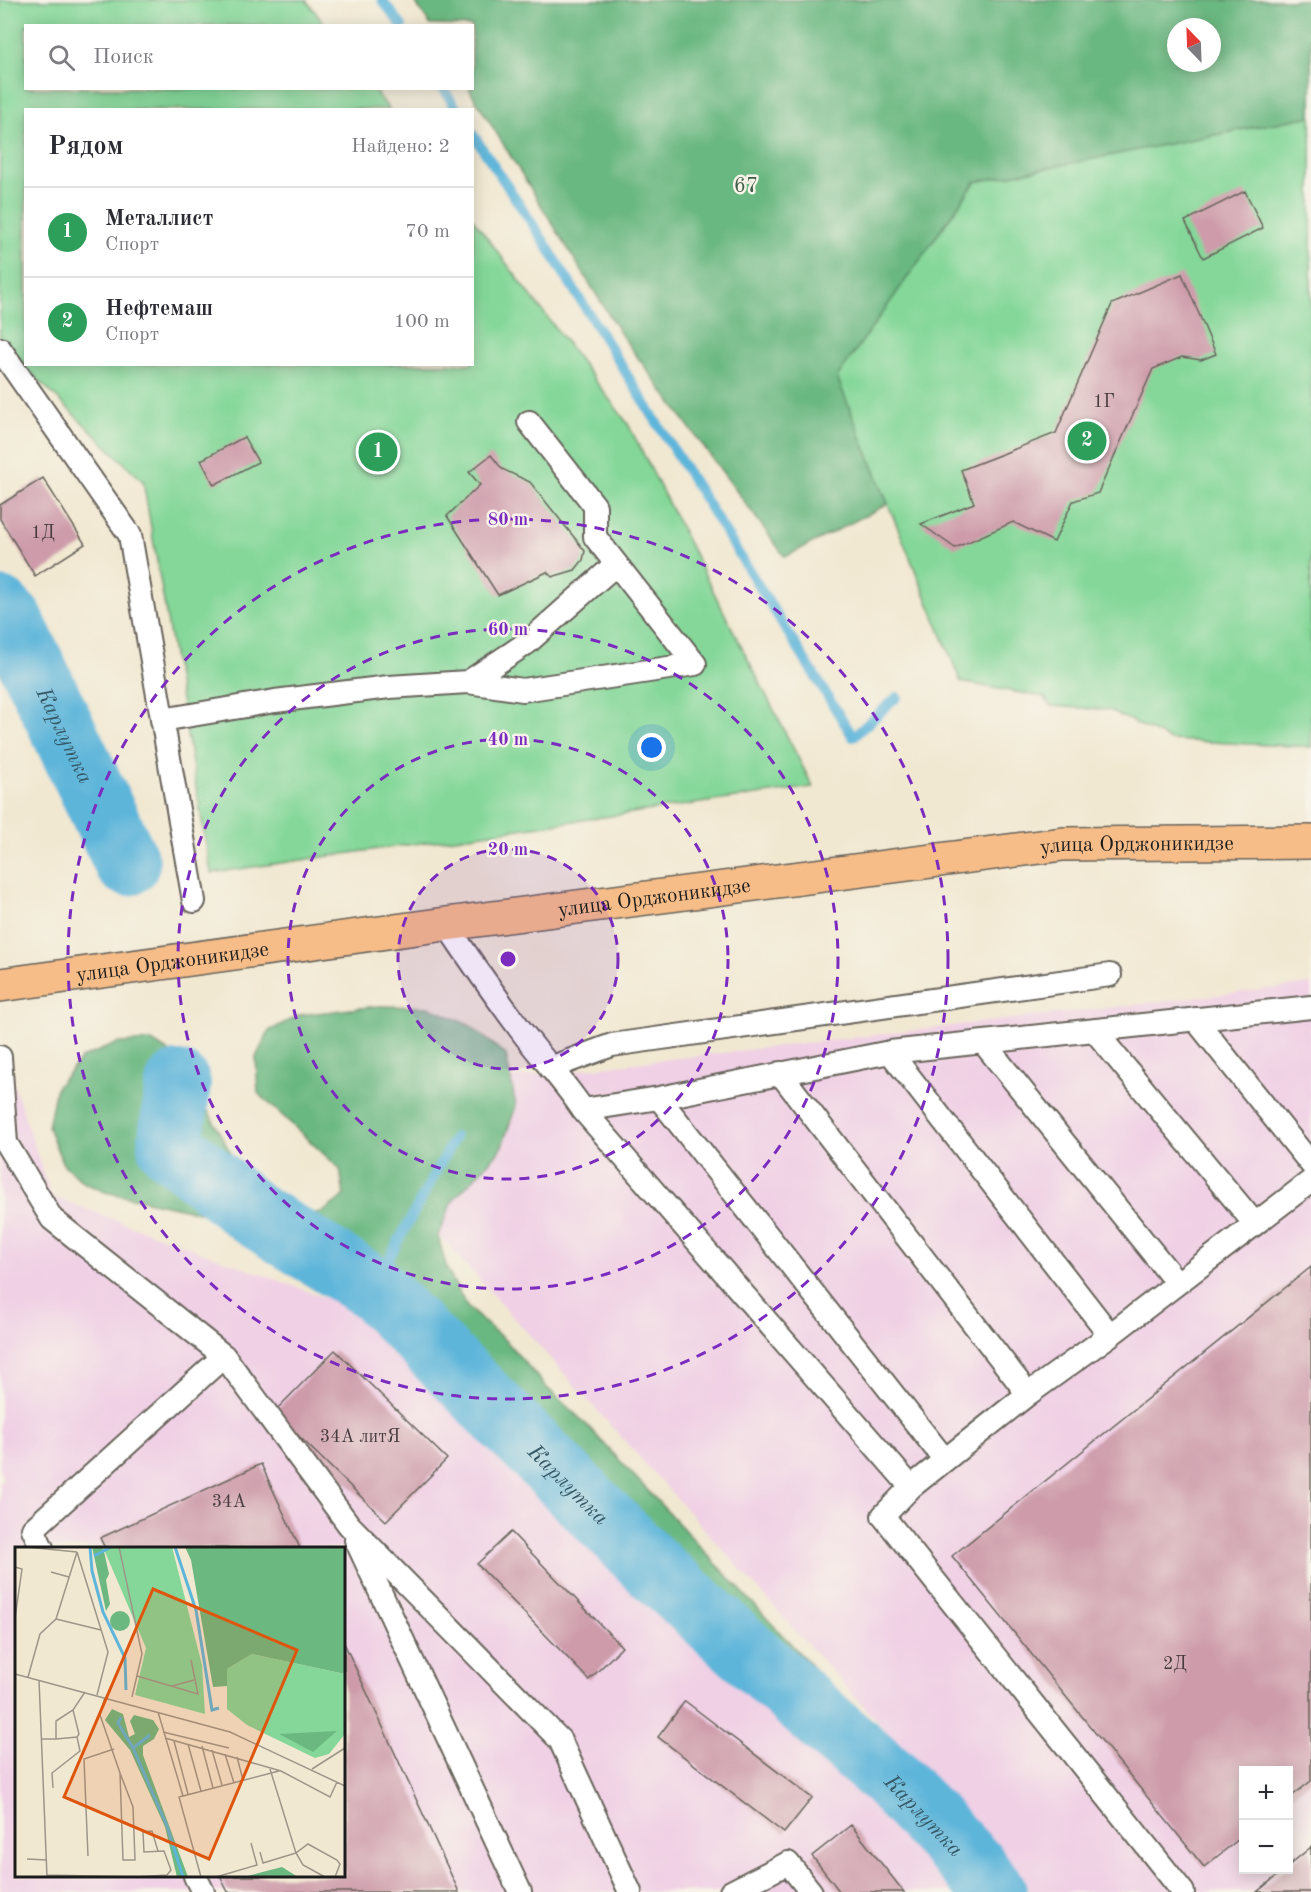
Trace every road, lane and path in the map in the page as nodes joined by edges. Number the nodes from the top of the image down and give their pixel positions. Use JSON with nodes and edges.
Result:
{"nodes":[{"id":1,"x":0,"y":349,"type":"edge"},
{"id":2,"x":529,"y":422,"type":"dead end"},
{"id":3,"x":616,"y":564,"type":"junction"},
{"id":4,"x":468,"y":682,"type":"junction"},
{"id":5,"x":162,"y":720,"type":"junction"},
{"id":6,"x":1311,"y":842,"type":"edge"},
{"id":7,"x":194,"y":901,"type":"dead end"},
{"id":8,"x":446,"y":924,"type":"junction"},
{"id":9,"x":1110,"y":975,"type":"dead end"},
{"id":10,"x":0,"y":985,"type":"edge"},
{"id":11,"x":1307,"y":1012,"type":"edge"},
{"id":12,"x":1195,"y":1019,"type":"junction"},
{"id":13,"x":1094,"y":1030,"type":"junction"},
{"id":14,"x":983,"y":1042,"type":"junction"},
{"id":15,"x":890,"y":1052,"type":"junction"},
{"id":16,"x":0,"y":1057,"type":"edge"},
{"id":17,"x":550,"y":1068,"type":"junction"},
{"id":18,"x":780,"y":1073,"type":"junction"},
{"id":19,"x":659,"y":1098,"type":"junction"},
{"id":20,"x":583,"y":1110,"type":"junction"},
{"id":21,"x":1311,"y":1164,"type":"edge"},
{"id":22,"x":1311,"y":1181,"type":"edge"},
{"id":23,"x":1255,"y":1224,"type":"junction"},
{"id":24,"x":1178,"y":1283,"type":"junction"},
{"id":25,"x":1110,"y":1335,"type":"junction"},
{"id":26,"x":224,"y":1356,"type":"junction"},
{"id":27,"x":1028,"y":1394,"type":"junction"},
{"id":28,"x":945,"y":1460,"type":"junction"},
{"id":29,"x":911,"y":1487,"type":"junction"},
{"id":30,"x":349,"y":1525,"type":"junction"},
{"id":31,"x":42,"y":1547,"type":"edge"},
{"id":32,"x":196,"y":1877,"type":"edge"},
{"id":33,"x":203,"y":1892,"type":"edge"},
{"id":34,"x":520,"y":1892,"type":"edge"},
{"id":35,"x":630,"y":1892,"type":"edge"},
{"id":36,"x":731,"y":1892,"type":"edge"},
{"id":37,"x":811,"y":1892,"type":"edge"},
{"id":38,"x":1183,"y":1892,"type":"edge"}],
"edges":[{"from":1,"to":5,"type":"lane"},
{"from":2,"to":3,"type":"lane"},
{"from":3,"to":4,"type":"lane"},
{"from":3,"to":4,"type":"lane"},
{"from":4,"to":5,"type":"lane"},
{"from":5,"to":7,"type":"lane"},
{"from":6,"to":8,"type":"main road","name":"улица Орджоникидзе"},
{"from":8,"to":10,"type":"main road","name":"улица Орджоникидзе"},
{"from":8,"to":17,"type":"lane"},
{"from":9,"to":17,"type":"lane"},
{"from":11,"to":12,"type":"lane"},
{"from":12,"to":13,"type":"lane"},
{"from":12,"to":21,"type":"lane"},
{"from":13,"to":14,"type":"lane"},
{"from":13,"to":23,"type":"lane"},
{"from":14,"to":15,"type":"lane"},
{"from":14,"to":24,"type":"lane"},
{"from":15,"to":18,"type":"lane"},
{"from":15,"to":25,"type":"lane"},
{"from":16,"to":26,"type":"lane"},
{"from":17,"to":20,"type":"lane"},
{"from":18,"to":19,"type":"lane"},
{"from":18,"to":27,"type":"lane"},
{"from":19,"to":20,"type":"lane"},
{"from":19,"to":28,"type":"lane"},
{"from":20,"to":29,"type":"lane"},
{"from":22,"to":23,"type":"lane"},
{"from":23,"to":24,"type":"lane"},
{"from":24,"to":25,"type":"lane"},
{"from":25,"to":27,"type":"lane"},
{"from":26,"to":30,"type":"lane"},
{"from":26,"to":31,"type":"lane"},
{"from":27,"to":28,"type":"lane"},
{"from":28,"to":29,"type":"lane"},
{"from":29,"to":38,"type":"lane"},
{"from":30,"to":34,"type":"lane"},
{"from":30,"to":35,"type":"lane"},
{"from":32,"to":33,"type":"lane"},
{"from":36,"to":37,"type":"lane"}]}
